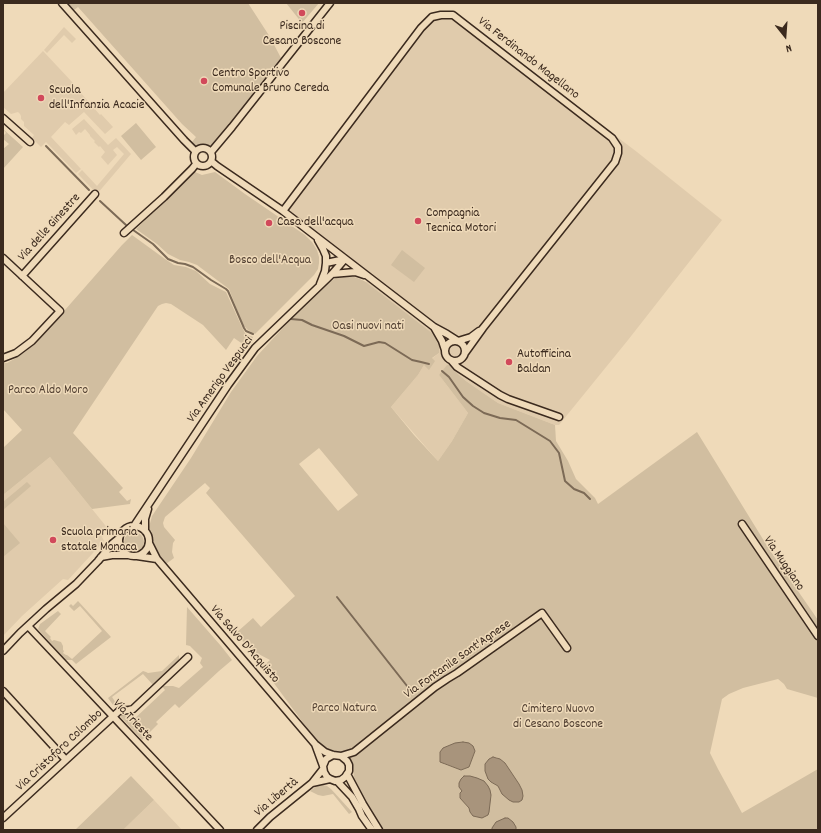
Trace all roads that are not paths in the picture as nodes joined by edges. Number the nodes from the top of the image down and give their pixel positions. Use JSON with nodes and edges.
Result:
{"nodes":[{"id":1,"x":62,"y":3,"type":"edge"},
{"id":2,"x":330,"y":3,"type":"edge"},
{"id":3,"x":3,"y":118,"type":"edge"},
{"id":4,"x":30,"y":142,"type":"dead end"},
{"id":5,"x":195,"y":151,"type":"junction"},
{"id":6,"x":211,"y":152,"type":"junction"},
{"id":7,"x":211,"y":161,"type":"junction"},
{"id":8,"x":196,"y":164,"type":"junction"},
{"id":9,"x":95,"y":194,"type":"dead end"},
{"id":10,"x":283,"y":211,"type":"junction"},
{"id":11,"x":124,"y":233,"type":"dead end"},
{"id":12,"x":316,"y":237,"type":"junction"},
{"id":13,"x":3,"y":258,"type":"edge"},
{"id":14,"x":344,"y":258,"type":"junction"},
{"id":15,"x":326,"y":263,"type":"junction"},
{"id":16,"x":332,"y":274,"type":"junction"},
{"id":17,"x":22,"y":276,"type":"junction"},
{"id":18,"x":370,"y":278,"type":"junction"},
{"id":19,"x":319,"y":286,"type":"junction"},
{"id":20,"x":434,"y":327,"type":"junction"},
{"id":21,"x":483,"y":328,"type":"junction"},
{"id":22,"x":458,"y":341,"type":"junction"},
{"id":23,"x":445,"y":350,"type":"junction"},
{"id":24,"x":464,"y":355,"type":"junction"},
{"id":25,"x":3,"y":358,"type":"edge"},
{"id":26,"x":451,"y":360,"type":"junction"},
{"id":27,"x":467,"y":373,"type":"junction"},
{"id":28,"x":560,"y":417,"type":"dead end"},
{"id":29,"x":154,"y":498,"type":"junction"},
{"id":30,"x":742,"y":524,"type":"dead end"},
{"id":31,"x":134,"y":526,"type":"junction"},
{"id":32,"x":145,"y":531,"type":"junction"},
{"id":33,"x":118,"y":539,"type":"junction"},
{"id":34,"x":149,"y":542,"type":"junction"},
{"id":35,"x":128,"y":555,"type":"junction"},
{"id":36,"x":137,"y":556,"type":"junction"},
{"id":37,"x":101,"y":557,"type":"junction"},
{"id":38,"x":157,"y":560,"type":"junction"},
{"id":39,"x":28,"y":626,"type":"junction"},
{"id":40,"x":818,"y":636,"type":"edge"},
{"id":41,"x":567,"y":648,"type":"dead end"},
{"id":42,"x":3,"y":651,"type":"edge"},
{"id":43,"x":188,"y":657,"type":"dead end"},
{"id":44,"x":3,"y":691,"type":"edge"},
{"id":45,"x":113,"y":717,"type":"junction"},
{"id":46,"x":315,"y":744,"type":"junction"},
{"id":47,"x":354,"y":752,"type":"junction"},
{"id":48,"x":333,"y":755,"type":"junction"},
{"id":49,"x":341,"y":756,"type":"junction"},
{"id":50,"x":66,"y":760,"type":"junction"},
{"id":51,"x":349,"y":765,"type":"junction"},
{"id":52,"x":323,"y":767,"type":"junction"},
{"id":53,"x":347,"y":774,"type":"junction"},
{"id":54,"x":330,"y":779,"type":"junction"},
{"id":55,"x":337,"y":781,"type":"junction"},
{"id":56,"x":312,"y":784,"type":"junction"},
{"id":57,"x":3,"y":818,"type":"edge"},
{"id":58,"x":220,"y":830,"type":"edge"},
{"id":59,"x":257,"y":830,"type":"edge"},
{"id":60,"x":372,"y":830,"type":"edge"},
{"id":61,"x":379,"y":830,"type":"edge"}],
"edges":[{"from":1,"to":5,"type":"street"},
{"from":2,"to":6,"type":"street"},
{"from":3,"to":4,"type":"street"},
{"from":5,"to":6,"type":"street"},
{"from":5,"to":8,"type":"street"},
{"from":6,"to":7,"type":"street"},
{"from":7,"to":8,"type":"street"},
{"from":7,"to":10,"type":"street"},
{"from":8,"to":11,"type":"street"},
{"from":9,"to":17,"type":"street","name":"Via delle Ginestre"},
{"from":10,"to":12,"type":"street"},
{"from":10,"to":21,"type":"street","name":"Via Ferdinando Magellano"},
{"from":12,"to":14,"type":"street"},
{"from":12,"to":15,"type":"street"},
{"from":13,"to":17,"type":"street"},
{"from":14,"to":15,"type":"street"},
{"from":14,"to":16,"type":"street","name":"Via Amerigo Vespucci"},
{"from":14,"to":18,"type":"street"},
{"from":15,"to":19,"type":"street"},
{"from":16,"to":18,"type":"street"},
{"from":16,"to":19,"type":"street","name":"Via Amerigo Vespucci"},
{"from":17,"to":25,"type":"street"},
{"from":18,"to":20,"type":"street"},
{"from":19,"to":29,"type":"street","name":"Via Amerigo Vespucci"},
{"from":20,"to":22,"type":"street"},
{"from":20,"to":23,"type":"street"},
{"from":21,"to":22,"type":"street","name":"Via Ferdinando Magellano"},
{"from":21,"to":24,"type":"street","name":"Via Ferdinando Magellano"},
{"from":22,"to":23,"type":"street"},
{"from":22,"to":24,"type":"street"},
{"from":23,"to":26,"type":"street"},
{"from":24,"to":26,"type":"street"},
{"from":24,"to":27,"type":"street"},
{"from":26,"to":27,"type":"street"},
{"from":27,"to":28,"type":"street"},
{"from":29,"to":31,"type":"street","name":"Via Amerigo Vespucci"},
{"from":29,"to":32,"type":"street","name":"Via Amerigo Vespucci"},
{"from":30,"to":40,"type":"street","name":"Via Muggiano"},
{"from":31,"to":32,"type":"street"},
{"from":31,"to":33,"type":"street","name":"Via Amerigo Vespucci"},
{"from":32,"to":34,"type":"street","name":"Via Amerigo Vespucci"},
{"from":33,"to":35,"type":"street"},
{"from":33,"to":37,"type":"street","name":"Via Amerigo Vespucci"},
{"from":34,"to":36,"type":"street"},
{"from":34,"to":38,"type":"street","name":"Via Salvo D'Acquisto"},
{"from":35,"to":36,"type":"street"},
{"from":35,"to":37,"type":"street"},
{"from":36,"to":38,"type":"street"},
{"from":37,"to":39,"type":"street","name":"Via Amerigo Vespucci"},
{"from":38,"to":46,"type":"street","name":"Via Salvo D'Acquisto"},
{"from":39,"to":42,"type":"street","name":"Via Amerigo Vespucci"},
{"from":39,"to":45,"type":"street","name":"Via Trieste"},
{"from":41,"to":47,"type":"street","name":"Via Fontanile Sant'Agnese"},
{"from":43,"to":45,"type":"street","name":"Via Cristoforo Colombo"},
{"from":44,"to":50,"type":"street"},
{"from":45,"to":50,"type":"street","name":"Via Cristoforo Colombo"},
{"from":45,"to":58,"type":"street","name":"Via Trieste"},
{"from":46,"to":48,"type":"street"},
{"from":46,"to":52,"type":"street"},
{"from":47,"to":49,"type":"street"},
{"from":47,"to":51,"type":"street"},
{"from":48,"to":49,"type":"street"},
{"from":48,"to":52,"type":"street"},
{"from":49,"to":51,"type":"street"},
{"from":50,"to":57,"type":"street","name":"Via Cristoforo Colombo"},
{"from":51,"to":53,"type":"street"},
{"from":52,"to":54,"type":"street"},
{"from":52,"to":56,"type":"street"},
{"from":53,"to":55,"type":"street"},
{"from":53,"to":61,"type":"street"},
{"from":54,"to":55,"type":"street"},
{"from":54,"to":56,"type":"street"},
{"from":55,"to":60,"type":"street"},
{"from":56,"to":59,"type":"street","name":"Via Libertà"}]}
